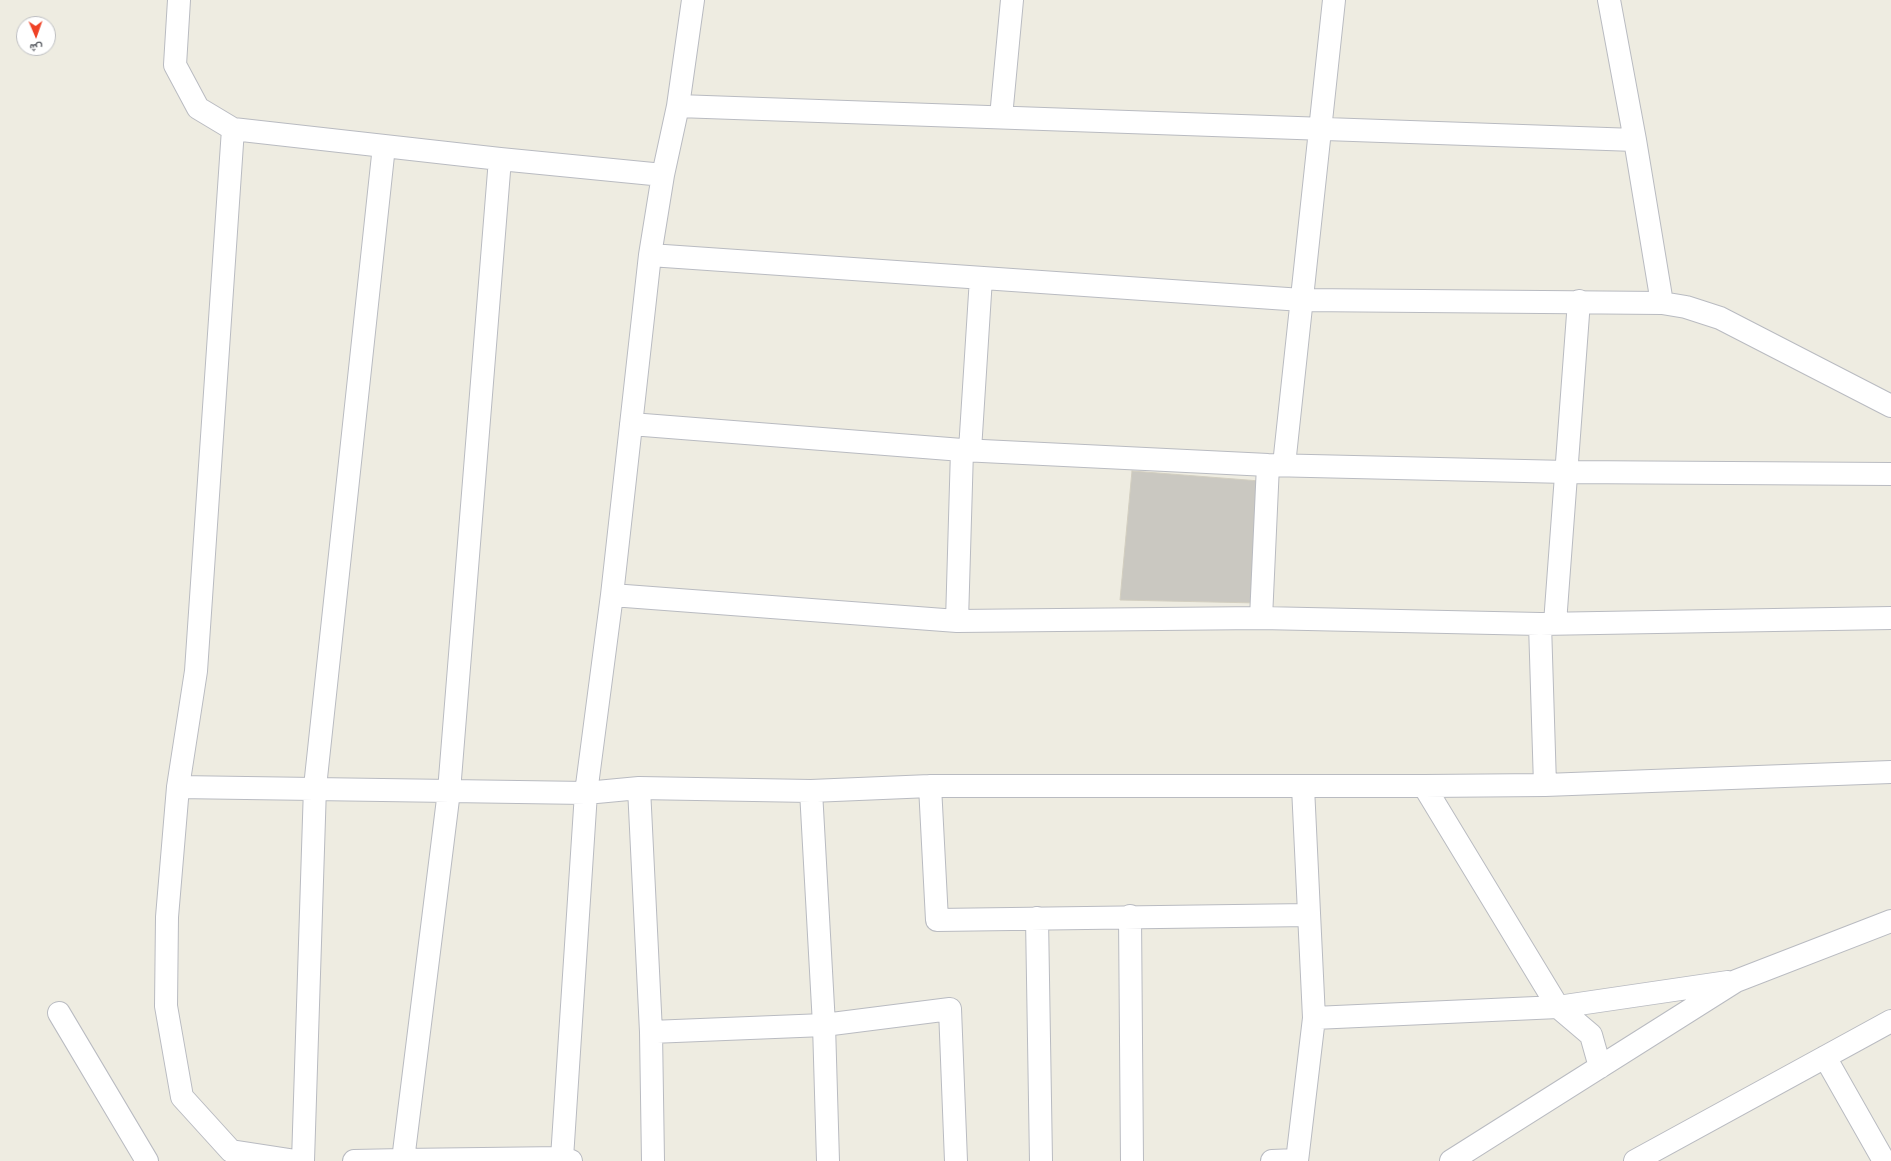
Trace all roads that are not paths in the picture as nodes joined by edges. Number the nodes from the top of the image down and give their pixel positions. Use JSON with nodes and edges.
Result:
{"nodes":[{"id":1,"x":179,"y":0,"type":"edge"},
{"id":2,"x":693,"y":0,"type":"edge"},
{"id":3,"x":1012,"y":0,"type":"edge"},
{"id":4,"x":1334,"y":0,"type":"edge"},
{"id":5,"x":1609,"y":0,"type":"edge"},
{"id":6,"x":678,"y":106,"type":"junction"},
{"id":7,"x":1001,"y":117,"type":"junction"},
{"id":8,"x":232,"y":129,"type":"junction"},
{"id":9,"x":1321,"y":129,"type":"junction"},
{"id":10,"x":1635,"y":140,"type":"junction"},
{"id":11,"x":384,"y":146,"type":"junction"},
{"id":12,"x":500,"y":159,"type":"junction"},
{"id":13,"x":663,"y":175,"type":"junction"},
{"id":14,"x":650,"y":255,"type":"junction"},
{"id":15,"x":981,"y":278,"type":"junction"},
{"id":16,"x":1302,"y":300,"type":"junction"},
{"id":17,"x":1579,"y":301,"type":"junction"},
{"id":18,"x":1662,"y":303,"type":"junction"},
{"id":19,"x":1891,"y":406,"type":"edge"},
{"id":20,"x":631,"y":424,"type":"junction"},
{"id":21,"x":966,"y":450,"type":"junction"},
{"id":22,"x":1276,"y":465,"type":"junction"},
{"id":23,"x":1567,"y":472,"type":"junction"},
{"id":24,"x":1891,"y":474,"type":"edge"},
{"id":25,"x":612,"y":595,"type":"junction"},
{"id":26,"x":1261,"y":618,"type":"junction"},
{"id":27,"x":1891,"y":618,"type":"edge"},
{"id":28,"x":957,"y":621,"type":"junction"},
{"id":29,"x":1547,"y":624,"type":"junction"},
{"id":30,"x":1891,"y":772,"type":"edge"},
{"id":31,"x":1545,"y":785,"type":"junction"},
{"id":32,"x":930,"y":786,"type":"junction"},
{"id":33,"x":1424,"y":786,"type":"junction"},
{"id":34,"x":178,"y":787,"type":"junction"},
{"id":35,"x":1303,"y":787,"type":"junction"},
{"id":36,"x":316,"y":788,"type":"junction"},
{"id":37,"x":639,"y":788,"type":"junction"},
{"id":38,"x":450,"y":790,"type":"junction"},
{"id":39,"x":811,"y":791,"type":"junction"},
{"id":40,"x":586,"y":793,"type":"junction"},
{"id":41,"x":1309,"y":915,"type":"junction"},
{"id":42,"x":1130,"y":916,"type":"junction"},
{"id":43,"x":1037,"y":918,"type":"junction"},
{"id":44,"x":1891,"y":921,"type":"edge"},
{"id":45,"x":1736,"y":981,"type":"junction"},
{"id":46,"x":1558,"y":1007,"type":"junction"},
{"id":47,"x":58,"y":1013,"type":"dead end"},
{"id":48,"x":1314,"y":1018,"type":"junction"},
{"id":49,"x":1891,"y":1021,"type":"edge"},
{"id":50,"x":824,"y":1025,"type":"junction"},
{"id":51,"x":651,"y":1032,"type":"junction"},
{"id":52,"x":1825,"y":1057,"type":"junction"},
{"id":53,"x":1600,"y":1067,"type":"junction"},
{"id":54,"x":566,"y":1159,"type":"edge"},
{"id":55,"x":403,"y":1160,"type":"junction"},
{"id":56,"x":1297,"y":1160,"type":"edge"},
{"id":57,"x":147,"y":1161,"type":"edge"},
{"id":58,"x":296,"y":1161,"type":"edge"},
{"id":59,"x":303,"y":1161,"type":"edge"},
{"id":60,"x":354,"y":1161,"type":"edge"},
{"id":61,"x":653,"y":1161,"type":"edge"},
{"id":62,"x":828,"y":1161,"type":"edge"},
{"id":63,"x":956,"y":1161,"type":"edge"},
{"id":64,"x":1041,"y":1161,"type":"edge"},
{"id":65,"x":1132,"y":1161,"type":"edge"},
{"id":66,"x":1272,"y":1161,"type":"edge"},
{"id":67,"x":1451,"y":1161,"type":"edge"},
{"id":68,"x":1635,"y":1161,"type":"edge"},
{"id":69,"x":1884,"y":1161,"type":"edge"}],
"edges":[{"from":1,"to":8,"type":"street"},
{"from":2,"to":6,"type":"street"},
{"from":3,"to":7,"type":"street"},
{"from":4,"to":9,"type":"street"},
{"from":5,"to":10,"type":"street"},
{"from":6,"to":7,"type":"street"},
{"from":6,"to":13,"type":"street"},
{"from":7,"to":9,"type":"street"},
{"from":8,"to":11,"type":"street"},
{"from":8,"to":34,"type":"street"},
{"from":9,"to":10,"type":"street"},
{"from":9,"to":16,"type":"street"},
{"from":10,"to":18,"type":"street"},
{"from":11,"to":12,"type":"street"},
{"from":11,"to":36,"type":"street"},
{"from":12,"to":13,"type":"street"},
{"from":12,"to":38,"type":"street"},
{"from":13,"to":14,"type":"street"},
{"from":14,"to":15,"type":"street"},
{"from":14,"to":20,"type":"street"},
{"from":15,"to":16,"type":"street"},
{"from":15,"to":21,"type":"street"},
{"from":16,"to":17,"type":"street"},
{"from":16,"to":22,"type":"street"},
{"from":17,"to":18,"type":"street"},
{"from":17,"to":23,"type":"street"},
{"from":18,"to":19,"type":"street"},
{"from":20,"to":21,"type":"street"},
{"from":20,"to":25,"type":"street"},
{"from":21,"to":22,"type":"street"},
{"from":21,"to":28,"type":"street"},
{"from":22,"to":23,"type":"street"},
{"from":22,"to":26,"type":"street"},
{"from":23,"to":24,"type":"street"},
{"from":23,"to":29,"type":"street"},
{"from":25,"to":28,"type":"street"},
{"from":25,"to":40,"type":"street"},
{"from":26,"to":28,"type":"street"},
{"from":26,"to":29,"type":"street"},
{"from":27,"to":29,"type":"street"},
{"from":29,"to":31,"type":"street"},
{"from":30,"to":31,"type":"street"},
{"from":31,"to":33,"type":"street"},
{"from":32,"to":35,"type":"street"},
{"from":32,"to":39,"type":"street"},
{"from":32,"to":43,"type":"street"},
{"from":33,"to":35,"type":"street"},
{"from":33,"to":46,"type":"street"},
{"from":34,"to":36,"type":"street"},
{"from":34,"to":58,"type":"street"},
{"from":35,"to":41,"type":"street"},
{"from":36,"to":38,"type":"street"},
{"from":36,"to":59,"type":"street"},
{"from":37,"to":39,"type":"street"},
{"from":37,"to":40,"type":"street"},
{"from":37,"to":51,"type":"street"},
{"from":38,"to":40,"type":"street"},
{"from":38,"to":55,"type":"street"},
{"from":39,"to":50,"type":"street"},
{"from":40,"to":54,"type":"street"},
{"from":41,"to":42,"type":"street"},
{"from":41,"to":48,"type":"street"},
{"from":42,"to":43,"type":"street"},
{"from":42,"to":65,"type":"street"},
{"from":43,"to":64,"type":"street"},
{"from":44,"to":45,"type":"street"},
{"from":45,"to":46,"type":"street"},
{"from":45,"to":53,"type":"street"},
{"from":46,"to":48,"type":"street"},
{"from":46,"to":53,"type":"street"},
{"from":47,"to":57,"type":"street"},
{"from":48,"to":56,"type":"street"},
{"from":49,"to":52,"type":"street"},
{"from":50,"to":51,"type":"street"},
{"from":50,"to":62,"type":"street"},
{"from":50,"to":63,"type":"street"},
{"from":51,"to":61,"type":"street"},
{"from":52,"to":68,"type":"street"},
{"from":52,"to":69,"type":"street"},
{"from":53,"to":67,"type":"street"},
{"from":54,"to":55,"type":"street"},
{"from":55,"to":60,"type":"street"},
{"from":56,"to":66,"type":"street"}]}
